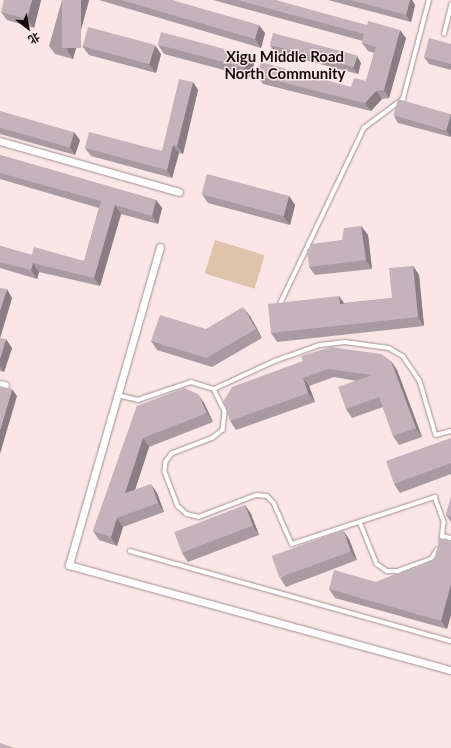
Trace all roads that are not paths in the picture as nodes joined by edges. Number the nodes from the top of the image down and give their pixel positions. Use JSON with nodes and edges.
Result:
{"nodes":[{"id":1,"x":429,"y":0,"type":"edge"},
{"id":2,"x":451,"y":5,"type":"edge"},
{"id":3,"x":444,"y":34,"type":"dead end"},
{"id":4,"x":0,"y":141,"type":"edge"},
{"id":5,"x":179,"y":192,"type":"dead end"},
{"id":6,"x":160,"y":247,"type":"dead end"},
{"id":7,"x":280,"y":304,"type":"edge"},
{"id":8,"x":214,"y":389,"type":"junction"},
{"id":9,"x":117,"y":395,"type":"junction"},
{"id":10,"x":451,"y":430,"type":"edge"},
{"id":11,"x":360,"y":522,"type":"junction"},
{"id":12,"x":444,"y":536,"type":"junction"},
{"id":13,"x":451,"y":538,"type":"edge"},
{"id":14,"x":130,"y":551,"type":"dead end"},
{"id":15,"x":451,"y":641,"type":"edge"},
{"id":16,"x":451,"y":670,"type":"edge"}],
"edges":[{"from":1,"to":7,"type":"lane"},
{"from":2,"to":3,"type":"lane"},
{"from":4,"to":5,"type":"street"},
{"from":6,"to":9,"type":"street"},
{"from":8,"to":9,"type":"lane"},
{"from":8,"to":10,"type":"lane"},
{"from":8,"to":11,"type":"lane"},
{"from":9,"to":16,"type":"street"},
{"from":11,"to":12,"type":"lane"},
{"from":11,"to":12,"type":"lane"},
{"from":12,"to":13,"type":"lane"},
{"from":14,"to":15,"type":"lane"}]}
